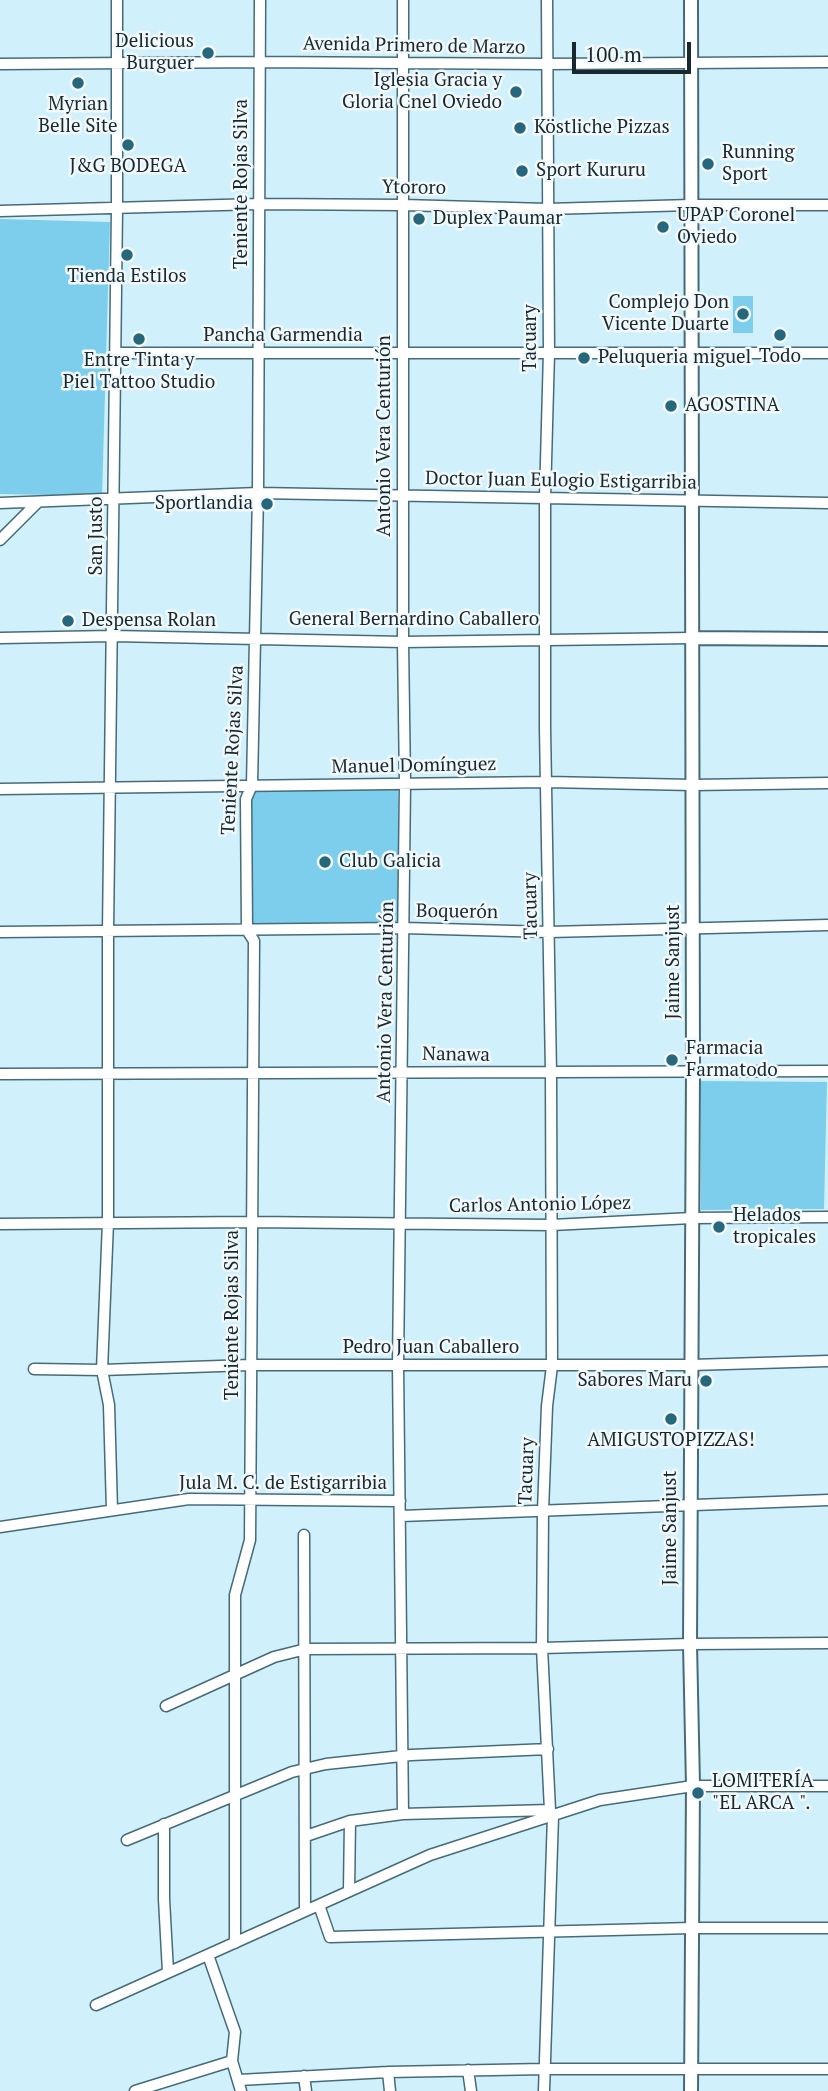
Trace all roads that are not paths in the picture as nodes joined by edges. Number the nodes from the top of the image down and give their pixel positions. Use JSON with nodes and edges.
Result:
{"nodes":[{"id":1,"x":117,"y":0,"type":"edge"},
{"id":2,"x":260,"y":0,"type":"edge"},
{"id":3,"x":403,"y":0,"type":"edge"},
{"id":4,"x":547,"y":0,"type":"edge"},
{"id":5,"x":691,"y":0,"type":"edge"},
{"id":6,"x":260,"y":62,"type":"junction"},
{"id":7,"x":691,"y":62,"type":"junction"},
{"id":8,"x":828,"y":62,"type":"edge"},
{"id":9,"x":117,"y":63,"type":"junction"},
{"id":10,"x":0,"y":64,"type":"edge"},
{"id":11,"x":403,"y":64,"type":"junction"},
{"id":12,"x":546,"y":64,"type":"junction"},
{"id":13,"x":259,"y":204,"type":"junction"},
{"id":14,"x":403,"y":205,"type":"junction"},
{"id":15,"x":691,"y":205,"type":"junction"},
{"id":16,"x":828,"y":205,"type":"edge"},
{"id":17,"x":117,"y":209,"type":"junction"},
{"id":18,"x":547,"y":209,"type":"junction"},
{"id":19,"x":0,"y":211,"type":"edge"},
{"id":20,"x":259,"y":352,"type":"junction"},
{"id":21,"x":549,"y":352,"type":"junction"},
{"id":22,"x":116,"y":353,"type":"junction"},
{"id":23,"x":692,"y":353,"type":"junction"},
{"id":24,"x":828,"y":353,"type":"edge"},
{"id":25,"x":403,"y":354,"type":"junction"},
{"id":26,"x":258,"y":493,"type":"junction"},
{"id":27,"x":402,"y":495,"type":"junction"},
{"id":28,"x":114,"y":497,"type":"junction"},
{"id":29,"x":545,"y":498,"type":"junction"},
{"id":30,"x":691,"y":502,"type":"junction"},
{"id":31,"x":0,"y":503,"type":"edge"},
{"id":32,"x":37,"y":503,"type":"junction"},
{"id":33,"x":828,"y":503,"type":"edge"},
{"id":34,"x":0,"y":540,"type":"edge"},
{"id":35,"x":113,"y":636,"type":"junction"},
{"id":36,"x":0,"y":638,"type":"edge"},
{"id":37,"x":692,"y":638,"type":"junction"},
{"id":38,"x":255,"y":639,"type":"junction"},
{"id":39,"x":828,"y":639,"type":"edge"},
{"id":40,"x":546,"y":640,"type":"junction"},
{"id":41,"x":403,"y":642,"type":"junction"},
{"id":42,"x":547,"y":782,"type":"junction"},
{"id":43,"x":828,"y":783,"type":"edge"},
{"id":44,"x":405,"y":784,"type":"junction"},
{"id":45,"x":252,"y":785,"type":"junction"},
{"id":46,"x":693,"y":785,"type":"junction"},
{"id":47,"x":111,"y":787,"type":"junction"},
{"id":48,"x":0,"y":789,"type":"edge"},
{"id":49,"x":828,"y":925,"type":"edge"},
{"id":50,"x":693,"y":927,"type":"junction"},
{"id":51,"x":404,"y":928,"type":"junction"},
{"id":52,"x":247,"y":930,"type":"junction"},
{"id":53,"x":108,"y":931,"type":"junction"},
{"id":54,"x":0,"y":932,"type":"edge"},
{"id":55,"x":549,"y":932,"type":"junction"},
{"id":56,"x":402,"y":1071,"type":"junction"},
{"id":57,"x":693,"y":1071,"type":"junction"},
{"id":58,"x":828,"y":1071,"type":"edge"},
{"id":59,"x":253,"y":1072,"type":"junction"},
{"id":60,"x":109,"y":1073,"type":"junction"},
{"id":61,"x":551,"y":1073,"type":"junction"},
{"id":62,"x":0,"y":1074,"type":"edge"},
{"id":63,"x":828,"y":1217,"type":"edge"},
{"id":64,"x":692,"y":1219,"type":"junction"},
{"id":65,"x":251,"y":1222,"type":"junction"},
{"id":66,"x":108,"y":1223,"type":"junction"},
{"id":67,"x":400,"y":1223,"type":"junction"},
{"id":68,"x":0,"y":1224,"type":"edge"},
{"id":69,"x":552,"y":1225,"type":"junction"},
{"id":70,"x":828,"y":1361,"type":"edge"},
{"id":71,"x":250,"y":1365,"type":"junction"},
{"id":72,"x":398,"y":1365,"type":"junction"},
{"id":73,"x":691,"y":1365,"type":"junction"},
{"id":74,"x":552,"y":1366,"type":"junction"},
{"id":75,"x":34,"y":1368,"type":"dead end"},
{"id":76,"x":102,"y":1370,"type":"junction"},
{"id":77,"x":249,"y":1499,"type":"junction"},
{"id":78,"x":828,"y":1500,"type":"edge"},
{"id":79,"x":400,"y":1502,"type":"junction"},
{"id":80,"x":691,"y":1504,"type":"junction"},
{"id":81,"x":112,"y":1510,"type":"junction"},
{"id":82,"x":543,"y":1511,"type":"junction"},
{"id":83,"x":401,"y":1516,"type":"junction"},
{"id":84,"x":0,"y":1527,"type":"edge"},
{"id":85,"x":304,"y":1535,"type":"dead end"},
{"id":86,"x":828,"y":1643,"type":"edge"},
{"id":87,"x":690,"y":1644,"type":"junction"},
{"id":88,"x":401,"y":1648,"type":"junction"},
{"id":89,"x":542,"y":1648,"type":"junction"},
{"id":90,"x":306,"y":1649,"type":"junction"},
{"id":91,"x":235,"y":1675,"type":"junction"},
{"id":92,"x":166,"y":1706,"type":"dead end"},
{"id":93,"x":548,"y":1749,"type":"junction"},
{"id":94,"x":402,"y":1756,"type":"junction"},
{"id":95,"x":306,"y":1769,"type":"junction"},
{"id":96,"x":693,"y":1786,"type":"junction"},
{"id":97,"x":828,"y":1786,"type":"edge"},
{"id":98,"x":233,"y":1795,"type":"junction"},
{"id":99,"x":552,"y":1813,"type":"junction"},
{"id":100,"x":403,"y":1814,"type":"junction"},
{"id":101,"x":350,"y":1821,"type":"junction"},
{"id":102,"x":164,"y":1824,"type":"junction"},
{"id":103,"x":306,"y":1836,"type":"junction"},
{"id":104,"x":127,"y":1839,"type":"dead end"},
{"id":105,"x":349,"y":1891,"type":"junction"},
{"id":106,"x":319,"y":1905,"type":"junction"},
{"id":107,"x":305,"y":1910,"type":"junction"},
{"id":108,"x":692,"y":1928,"type":"junction"},
{"id":109,"x":828,"y":1928,"type":"edge"},
{"id":110,"x":550,"y":1931,"type":"junction"},
{"id":111,"x":234,"y":1942,"type":"junction"},
{"id":112,"x":208,"y":1955,"type":"junction"},
{"id":113,"x":168,"y":1972,"type":"junction"},
{"id":114,"x":96,"y":2005,"type":"dead end"},
{"id":115,"x":232,"y":2061,"type":"junction"},
{"id":116,"x":544,"y":2069,"type":"junction"},
{"id":117,"x":691,"y":2069,"type":"junction"},
{"id":118,"x":828,"y":2069,"type":"edge"},
{"id":119,"x":468,"y":2070,"type":"junction"},
{"id":120,"x":388,"y":2072,"type":"junction"},
{"id":121,"x":304,"y":2076,"type":"junction"},
{"id":122,"x":239,"y":2080,"type":"junction"},
{"id":123,"x":135,"y":2091,"type":"edge"},
{"id":124,"x":241,"y":2091,"type":"edge"},
{"id":125,"x":306,"y":2091,"type":"edge"},
{"id":126,"x":390,"y":2091,"type":"edge"},
{"id":127,"x":471,"y":2091,"type":"edge"},
{"id":128,"x":544,"y":2091,"type":"edge"},
{"id":129,"x":691,"y":2091,"type":"edge"}],
"edges":[{"from":1,"to":9,"type":"street","name":"San Justo"},
{"from":2,"to":6,"type":"street","name":"Teniente Rojas Silva"},
{"from":3,"to":11,"type":"street","name":"Antonio Vera Centurión"},
{"from":4,"to":12,"type":"street","name":"Tacuary"},
{"from":5,"to":7,"type":"main road","name":"Jaime Sanjust"},
{"from":6,"to":9,"type":"street","name":"Avenida Primero de Marzo"},
{"from":6,"to":11,"type":"street","name":"Avenida Primero de Marzo"},
{"from":6,"to":13,"type":"street","name":"Teniente Rojas Silva"},
{"from":7,"to":8,"type":"street","name":"Avenida Primero de Marzo"},
{"from":7,"to":12,"type":"street","name":"Avenida Primero de Marzo"},
{"from":7,"to":15,"type":"main road","name":"Jaime Sanjust"},
{"from":9,"to":10,"type":"street","name":"Avenida Primero de Marzo"},
{"from":9,"to":17,"type":"street","name":"San Justo"},
{"from":11,"to":12,"type":"street","name":"Avenida Primero de Marzo"},
{"from":11,"to":14,"type":"street","name":"Antonio Vera Centurión"},
{"from":12,"to":18,"type":"street","name":"Tacuary"},
{"from":13,"to":14,"type":"street","name":"Ytororo"},
{"from":13,"to":17,"type":"street","name":"Ytororo"},
{"from":13,"to":20,"type":"street","name":"Teniente Rojas Silva"},
{"from":14,"to":18,"type":"street","name":"Ytororo"},
{"from":14,"to":25,"type":"street","name":"Antonio Vera Centurión"},
{"from":15,"to":16,"type":"street","name":"Ytororo"},
{"from":15,"to":18,"type":"street","name":"Ytororo"},
{"from":15,"to":23,"type":"main road","name":"Jaime Sanjust"},
{"from":17,"to":19,"type":"street","name":"Ytororo"},
{"from":17,"to":22,"type":"street","name":"San Justo"},
{"from":18,"to":21,"type":"street","name":"Tacuary"},
{"from":20,"to":22,"type":"street","name":"Pancha Garmendia"},
{"from":20,"to":25,"type":"street","name":"Pancha Garmendia"},
{"from":20,"to":26,"type":"street","name":"Teniente Rojas Silva"},
{"from":21,"to":23,"type":"street","name":"Pancha Garmendia"},
{"from":21,"to":25,"type":"street","name":"Pancha Garmendia"},
{"from":21,"to":29,"type":"street","name":"Tacuary"},
{"from":22,"to":28,"type":"street","name":"San Justo"},
{"from":23,"to":24,"type":"street","name":"Pancha Garmendia"},
{"from":23,"to":30,"type":"main road","name":"Jaime Sanjust"},
{"from":25,"to":27,"type":"street","name":"Antonio Vera Centurión"},
{"from":26,"to":27,"type":"street","name":"Doctor Juan Eulogio Estigarribia"},
{"from":26,"to":28,"type":"street","name":"Doctor Juan Eulogio Estigarribia"},
{"from":26,"to":38,"type":"street","name":"Teniente Rojas Silva"},
{"from":27,"to":29,"type":"street","name":"Doctor Juan Eulogio Estigarribia"},
{"from":27,"to":41,"type":"street","name":"Antonio Vera Centurión"},
{"from":28,"to":32,"type":"street","name":"Doctor Juan Eulogio Estigarribia"},
{"from":28,"to":35,"type":"street","name":"San Justo"},
{"from":29,"to":30,"type":"street","name":"Doctor Juan Eulogio Estigarribia"},
{"from":29,"to":40,"type":"street","name":"Tacuary"},
{"from":30,"to":33,"type":"street","name":"Doctor Juan Eulogio Estigarribia"},
{"from":30,"to":37,"type":"main road","name":"Jaime Sanjust"},
{"from":31,"to":32,"type":"street","name":"Doctor Juan Eulogio Estigarribia"},
{"from":32,"to":34,"type":"street"},
{"from":35,"to":36,"type":"street","name":"General Bernardino Caballero"},
{"from":35,"to":38,"type":"street","name":"General Bernardino Caballero"},
{"from":35,"to":47,"type":"street","name":"San Justo"},
{"from":37,"to":39,"type":"main road","name":"General Bernardino Caballero"},
{"from":37,"to":40,"type":"street","name":"General Bernardino Caballero"},
{"from":37,"to":46,"type":"main road","name":"Jaime Sanjust"},
{"from":38,"to":41,"type":"street","name":"General Bernardino Caballero"},
{"from":38,"to":45,"type":"street","name":"Teniente Rojas Silva"},
{"from":40,"to":41,"type":"street","name":"General Bernardino Caballero"},
{"from":40,"to":42,"type":"street","name":"Tacuary"},
{"from":41,"to":44,"type":"street","name":"Antonio Vera Centurión"},
{"from":42,"to":44,"type":"street","name":"Manuel Domínguez"},
{"from":42,"to":46,"type":"street","name":"Manuel Domínguez"},
{"from":42,"to":55,"type":"street","name":"Tacuary"},
{"from":43,"to":46,"type":"street","name":"Manuel Domínguez"},
{"from":44,"to":45,"type":"street","name":"Manuel Domínguez"},
{"from":44,"to":51,"type":"street","name":"Antonio Vera Centurión"},
{"from":45,"to":47,"type":"street","name":"Manuel Domínguez"},
{"from":45,"to":52,"type":"street","name":"Teniente Rojas Silva"},
{"from":46,"to":50,"type":"main road","name":"Jaime Sanjust"},
{"from":47,"to":48,"type":"street","name":"Manuel Domínguez"},
{"from":47,"to":53,"type":"street","name":"San Justo"},
{"from":49,"to":50,"type":"street","name":"Boquerón"},
{"from":50,"to":55,"type":"street","name":"Boquerón"},
{"from":50,"to":57,"type":"main road","name":"Jaime Sanjust"},
{"from":51,"to":52,"type":"street","name":"Boquerón"},
{"from":51,"to":55,"type":"street","name":"Boquerón"},
{"from":51,"to":56,"type":"street","name":"Antonio Vera Centurión"},
{"from":52,"to":53,"type":"street","name":"Boquerón"},
{"from":52,"to":59,"type":"street","name":"Teniente Rojas Silva"},
{"from":53,"to":54,"type":"street","name":"Boquerón"},
{"from":53,"to":60,"type":"street","name":"San Justo"},
{"from":55,"to":61,"type":"street","name":"Tacuary"},
{"from":56,"to":59,"type":"street","name":"Nanawa"},
{"from":56,"to":61,"type":"street","name":"Nanawa"},
{"from":56,"to":67,"type":"street","name":"Antonio Vera Centurión"},
{"from":57,"to":58,"type":"street","name":"Nanawa"},
{"from":57,"to":61,"type":"street","name":"Nanawa"},
{"from":57,"to":64,"type":"main road","name":"Jaime Sanjust"},
{"from":59,"to":60,"type":"street","name":"Nanawa"},
{"from":59,"to":65,"type":"street","name":"Teniente Rojas Silva"},
{"from":60,"to":62,"type":"street","name":"Nanawa"},
{"from":60,"to":66,"type":"street","name":"San Justo"},
{"from":61,"to":69,"type":"street","name":"Tacuary"},
{"from":63,"to":64,"type":"street","name":"Carlos Antonio López"},
{"from":64,"to":69,"type":"street","name":"Carlos Antonio López"},
{"from":64,"to":73,"type":"main road","name":"Jaime Sanjust"},
{"from":65,"to":66,"type":"street","name":"Carlos Antonio López"},
{"from":65,"to":67,"type":"street","name":"Carlos Antonio López"},
{"from":65,"to":71,"type":"street","name":"Teniente Rojas Silva"},
{"from":66,"to":68,"type":"street","name":"Carlos Antonio López"},
{"from":66,"to":76,"type":"street","name":"San Justo"},
{"from":67,"to":69,"type":"street","name":"Carlos Antonio López"},
{"from":67,"to":72,"type":"street","name":"Antonio Vera Centurión"},
{"from":69,"to":74,"type":"street","name":"Tacuary"},
{"from":70,"to":73,"type":"street","name":"Pedro Juan Caballero"},
{"from":71,"to":72,"type":"street","name":"Pedro Juan Caballero"},
{"from":71,"to":76,"type":"street","name":"Pedro Juan Caballero"},
{"from":71,"to":77,"type":"street","name":"Teniente Rojas Silva"},
{"from":72,"to":74,"type":"street","name":"Pedro Juan Caballero"},
{"from":72,"to":79,"type":"street","name":"Antonio Vera Centurión"},
{"from":73,"to":74,"type":"street","name":"Pedro Juan Caballero"},
{"from":73,"to":80,"type":"main road","name":"Jaime Sanjust"},
{"from":74,"to":82,"type":"street","name":"Tacuary"},
{"from":75,"to":76,"type":"street","name":"Pedro Juan Caballero"},
{"from":76,"to":81,"type":"street","name":"San Justo"},
{"from":77,"to":79,"type":"street","name":"Jula M. C. de Estigarribia"},
{"from":77,"to":81,"type":"street","name":"Jula M. C. de Estigarribia"},
{"from":77,"to":91,"type":"street","name":"Teniente Rojas Silva"},
{"from":78,"to":80,"type":"street","name":"Jula M. C. de Estigarribia"},
{"from":79,"to":83,"type":"street","name":"Antonio Vera Centurión"},
{"from":80,"to":82,"type":"street","name":"Jula M. C. de Estigarribia"},
{"from":80,"to":87,"type":"main road","name":"Jaime Sanjust"},
{"from":81,"to":84,"type":"street","name":"Jula M. C. de Estigarribia"},
{"from":82,"to":83,"type":"street","name":"Jula M. C. de Estigarribia"},
{"from":82,"to":89,"type":"street","name":"Tacuary"},
{"from":83,"to":88,"type":"street","name":"Antonio Vera Centurión"},
{"from":85,"to":90,"type":"street"},
{"from":86,"to":87,"type":"street"},
{"from":87,"to":89,"type":"street"},
{"from":87,"to":96,"type":"main road","name":"Jaime Sanjust"},
{"from":88,"to":89,"type":"street"},
{"from":88,"to":90,"type":"street"},
{"from":88,"to":94,"type":"street","name":"Antonio Vera Centurión"},
{"from":89,"to":93,"type":"street","name":"Tacuary"},
{"from":90,"to":91,"type":"street"},
{"from":90,"to":95,"type":"street"},
{"from":91,"to":92,"type":"street"},
{"from":91,"to":98,"type":"street","name":"Teniente Rojas Silva"},
{"from":93,"to":94,"type":"street"},
{"from":93,"to":99,"type":"street","name":"Tacuary"},
{"from":94,"to":95,"type":"street"},
{"from":94,"to":100,"type":"street","name":"Antonio Vera Centurión"},
{"from":95,"to":98,"type":"street"},
{"from":95,"to":103,"type":"street"},
{"from":96,"to":97,"type":"street"},
{"from":96,"to":99,"type":"street"},
{"from":96,"to":108,"type":"main road","name":"Jaime Sanjust"},
{"from":98,"to":102,"type":"street"},
{"from":98,"to":111,"type":"street","name":"Teniente Rojas Silva"},
{"from":99,"to":100,"type":"street"},
{"from":99,"to":105,"type":"street"},
{"from":99,"to":110,"type":"street","name":"Tacuary"},
{"from":100,"to":101,"type":"street"},
{"from":101,"to":103,"type":"street"},
{"from":101,"to":105,"type":"street"},
{"from":102,"to":104,"type":"street"},
{"from":102,"to":113,"type":"street"},
{"from":103,"to":107,"type":"street"},
{"from":105,"to":106,"type":"street"},
{"from":106,"to":107,"type":"street"},
{"from":106,"to":110,"type":"street"},
{"from":107,"to":111,"type":"street"},
{"from":108,"to":109,"type":"street"},
{"from":108,"to":110,"type":"street"},
{"from":108,"to":117,"type":"main road","name":"Jaime Sanjust"},
{"from":110,"to":116,"type":"street","name":"Tacuary"},
{"from":111,"to":112,"type":"street"},
{"from":112,"to":113,"type":"street"},
{"from":112,"to":115,"type":"street"},
{"from":113,"to":114,"type":"street"},
{"from":115,"to":122,"type":"street"},
{"from":115,"to":123,"type":"street"},
{"from":116,"to":117,"type":"street"},
{"from":116,"to":119,"type":"street"},
{"from":116,"to":128,"type":"street","name":"Tacuary"},
{"from":117,"to":118,"type":"street"},
{"from":117,"to":129,"type":"main road","name":"Jaime Sanjust"},
{"from":119,"to":120,"type":"street"},
{"from":119,"to":127,"type":"street"},
{"from":120,"to":121,"type":"street"},
{"from":120,"to":126,"type":"street"},
{"from":121,"to":122,"type":"street"},
{"from":121,"to":125,"type":"street"},
{"from":122,"to":124,"type":"street"}]}
